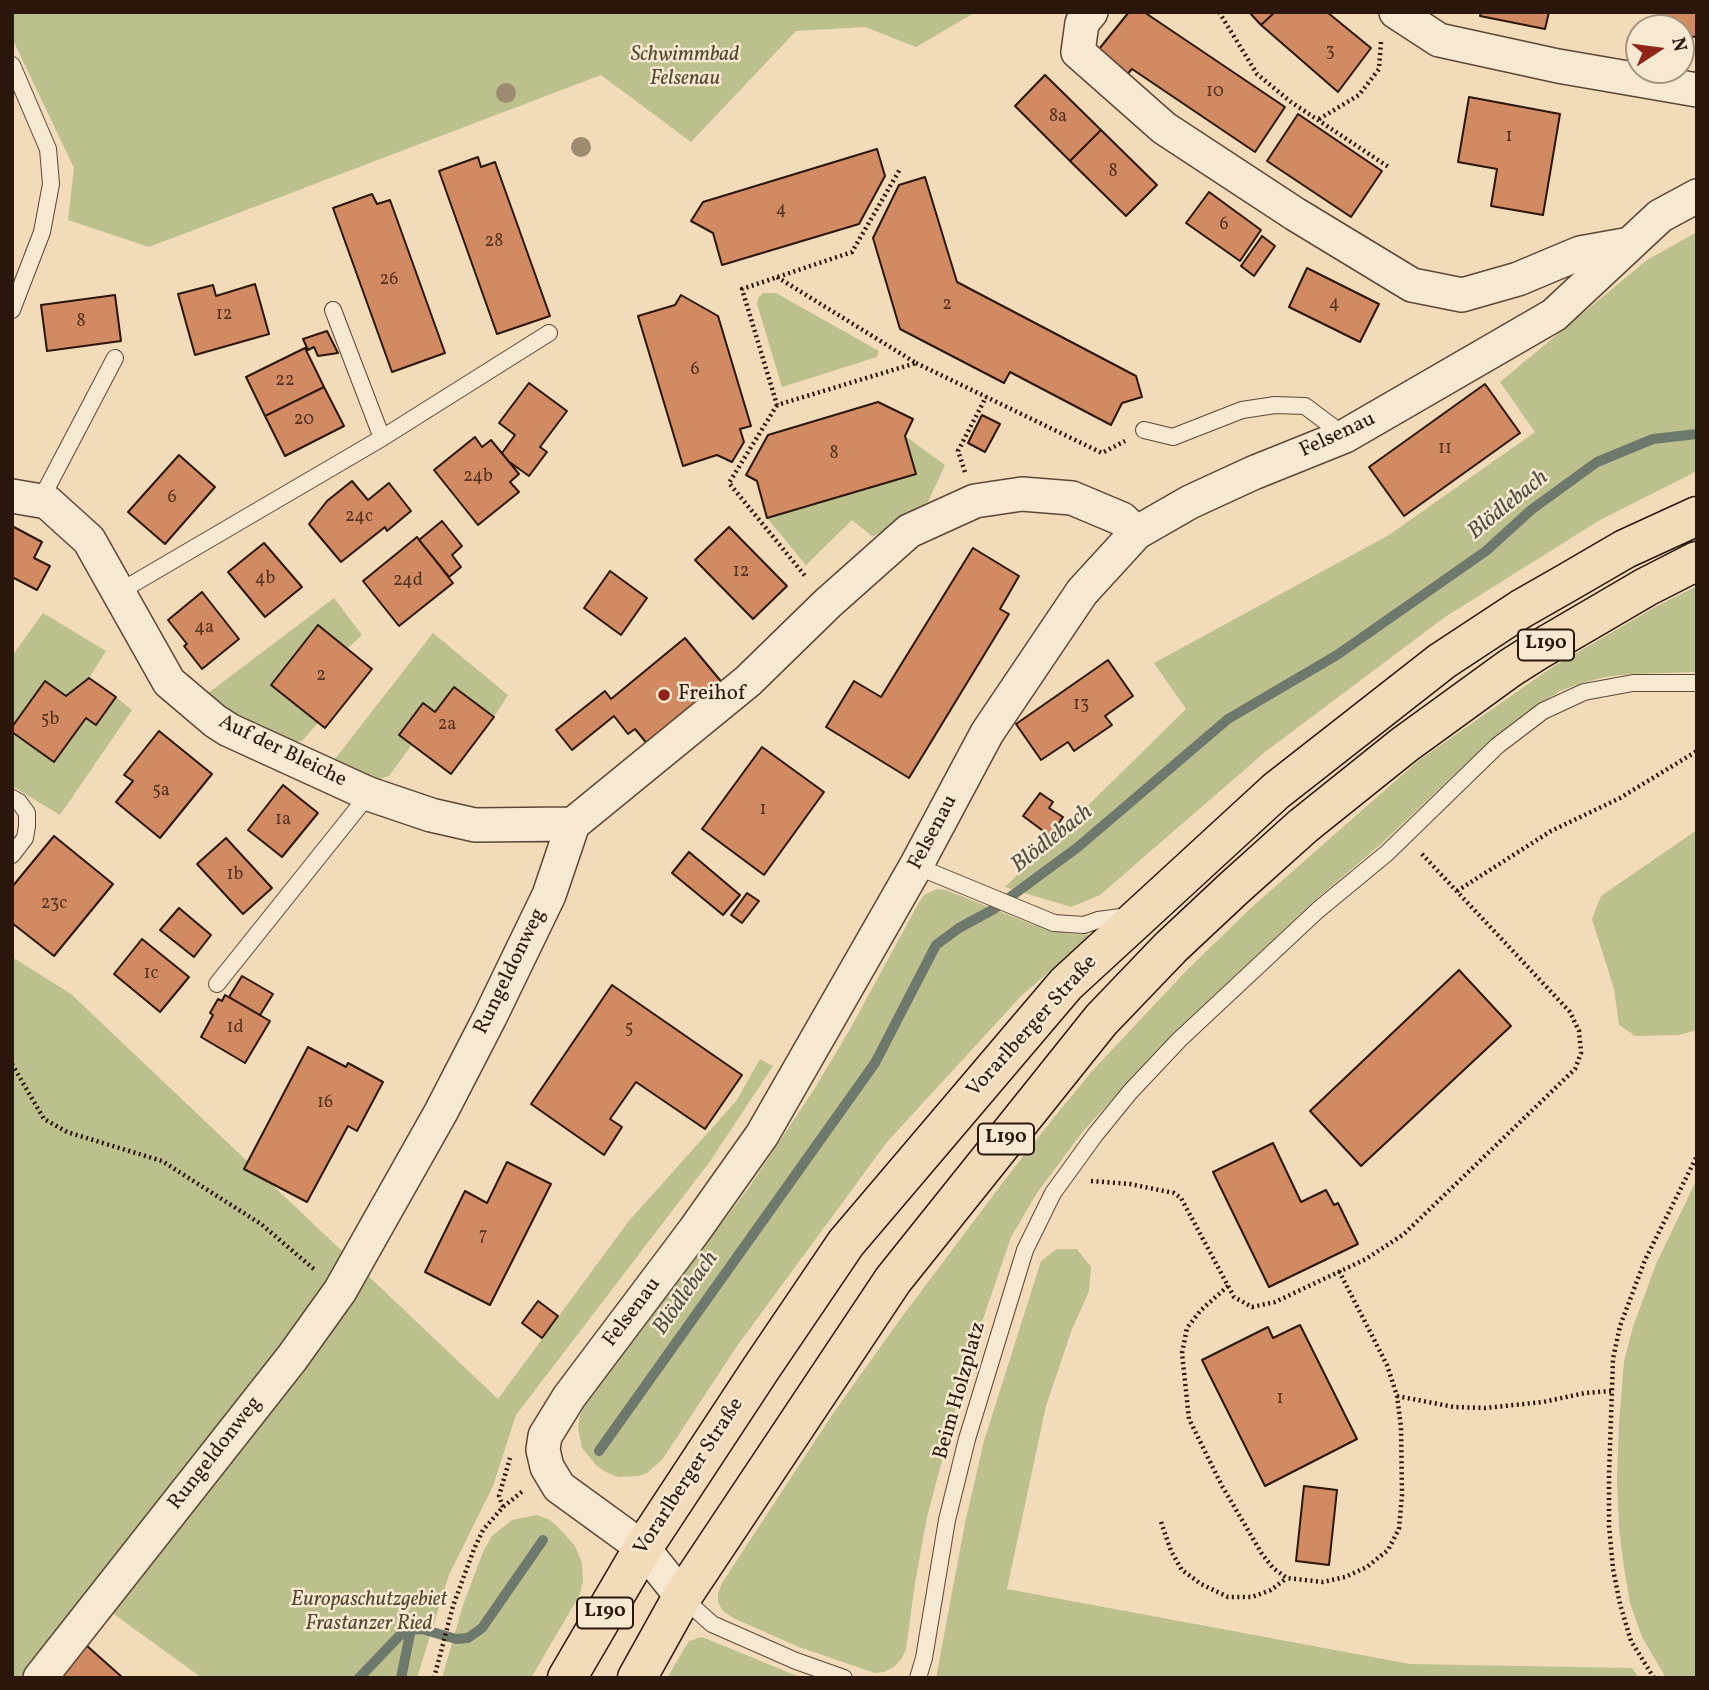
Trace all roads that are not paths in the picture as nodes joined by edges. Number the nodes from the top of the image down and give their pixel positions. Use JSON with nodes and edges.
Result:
{"nodes":[{"id":1,"x":1091,"y":12,"type":"edge"},
{"id":2,"x":1398,"y":14,"type":"edge"},
{"id":3,"x":12,"y":65,"type":"edge"},
{"id":4,"x":1697,"y":90,"type":"edge"},
{"id":5,"x":1697,"y":197,"type":"edge"},
{"id":6,"x":1630,"y":244,"type":"junction"},
{"id":7,"x":12,"y":310,"type":"edge"},
{"id":8,"x":334,"y":310,"type":"dead end"},
{"id":9,"x":549,"y":333,"type":"dead end"},
{"id":10,"x":115,"y":358,"type":"dead end"},
{"id":11,"x":1144,"y":430,"type":"road end"},
{"id":12,"x":1345,"y":436,"type":"junction"},
{"id":13,"x":382,"y":438,"type":"junction"},
{"id":14,"x":26,"y":498,"type":"edge"},
{"id":15,"x":1697,"y":516,"type":"edge"},
{"id":16,"x":1136,"y":533,"type":"junction"},
{"id":17,"x":1697,"y":561,"type":"edge"},
{"id":18,"x":118,"y":592,"type":"junction"},
{"id":19,"x":1697,"y":683,"type":"edge"},
{"id":20,"x":369,"y":793,"type":"junction"},
{"id":21,"x":12,"y":798,"type":"edge"},
{"id":22,"x":573,"y":824,"type":"junction"},
{"id":23,"x":12,"y":855,"type":"edge"},
{"id":24,"x":916,"y":866,"type":"junction"},
{"id":25,"x":1140,"y":914,"type":"junction"},
{"id":26,"x":217,"y":984,"type":"dead end"},
{"id":27,"x":643,"y":1548,"type":"junction"},
{"id":28,"x":682,"y":1597,"type":"junction"},
{"id":29,"x":40,"y":1678,"type":"edge"},
{"id":30,"x":567,"y":1678,"type":"edge"},
{"id":31,"x":636,"y":1678,"type":"edge"},
{"id":32,"x":844,"y":1678,"type":"edge"},
{"id":33,"x":918,"y":1678,"type":"edge"}],
"edges":[{"from":1,"to":6,"type":"street"},
{"from":2,"to":4,"type":"street"},
{"from":3,"to":7,"type":"lane"},
{"from":5,"to":6,"type":"street","name":"Felsenau"},
{"from":6,"to":12,"type":"street","name":"Felsenau"},
{"from":8,"to":13,"type":"lane"},
{"from":9,"to":13,"type":"lane"},
{"from":10,"to":14,"type":"lane"},
{"from":11,"to":12,"type":"lane"},
{"from":12,"to":16,"type":"street","name":"Felsenau"},
{"from":13,"to":18,"type":"lane"},
{"from":14,"to":18,"type":"street","name":"Auf der Bleiche"},
{"from":15,"to":25,"type":"main road","name":"Vorarlberger Straße","number":"L190"},
{"from":16,"to":22,"type":"street"},
{"from":16,"to":24,"type":"street","name":"Felsenau"},
{"from":17,"to":28,"type":"main road","number":"L190"},
{"from":18,"to":20,"type":"street","name":"Auf der Bleiche"},
{"from":19,"to":33,"type":"lane","name":"Beim Holzplatz"},
{"from":20,"to":22,"type":"street","name":"Auf der Bleiche"},
{"from":20,"to":26,"type":"lane"},
{"from":21,"to":23,"type":"lane"},
{"from":22,"to":29,"type":"street","name":"Rungeldonweg"},
{"from":24,"to":25,"type":"lane"},
{"from":24,"to":27,"type":"street","name":"Felsenau"},
{"from":25,"to":27,"type":"main road","name":"Vorarlberger Straße","number":"L190"},
{"from":27,"to":28,"type":"street"},
{"from":27,"to":30,"type":"main road","name":"Vorarlberger Straße","number":"L190"},
{"from":28,"to":31,"type":"main road","number":"L190"},
{"from":28,"to":32,"type":"lane"}]}
